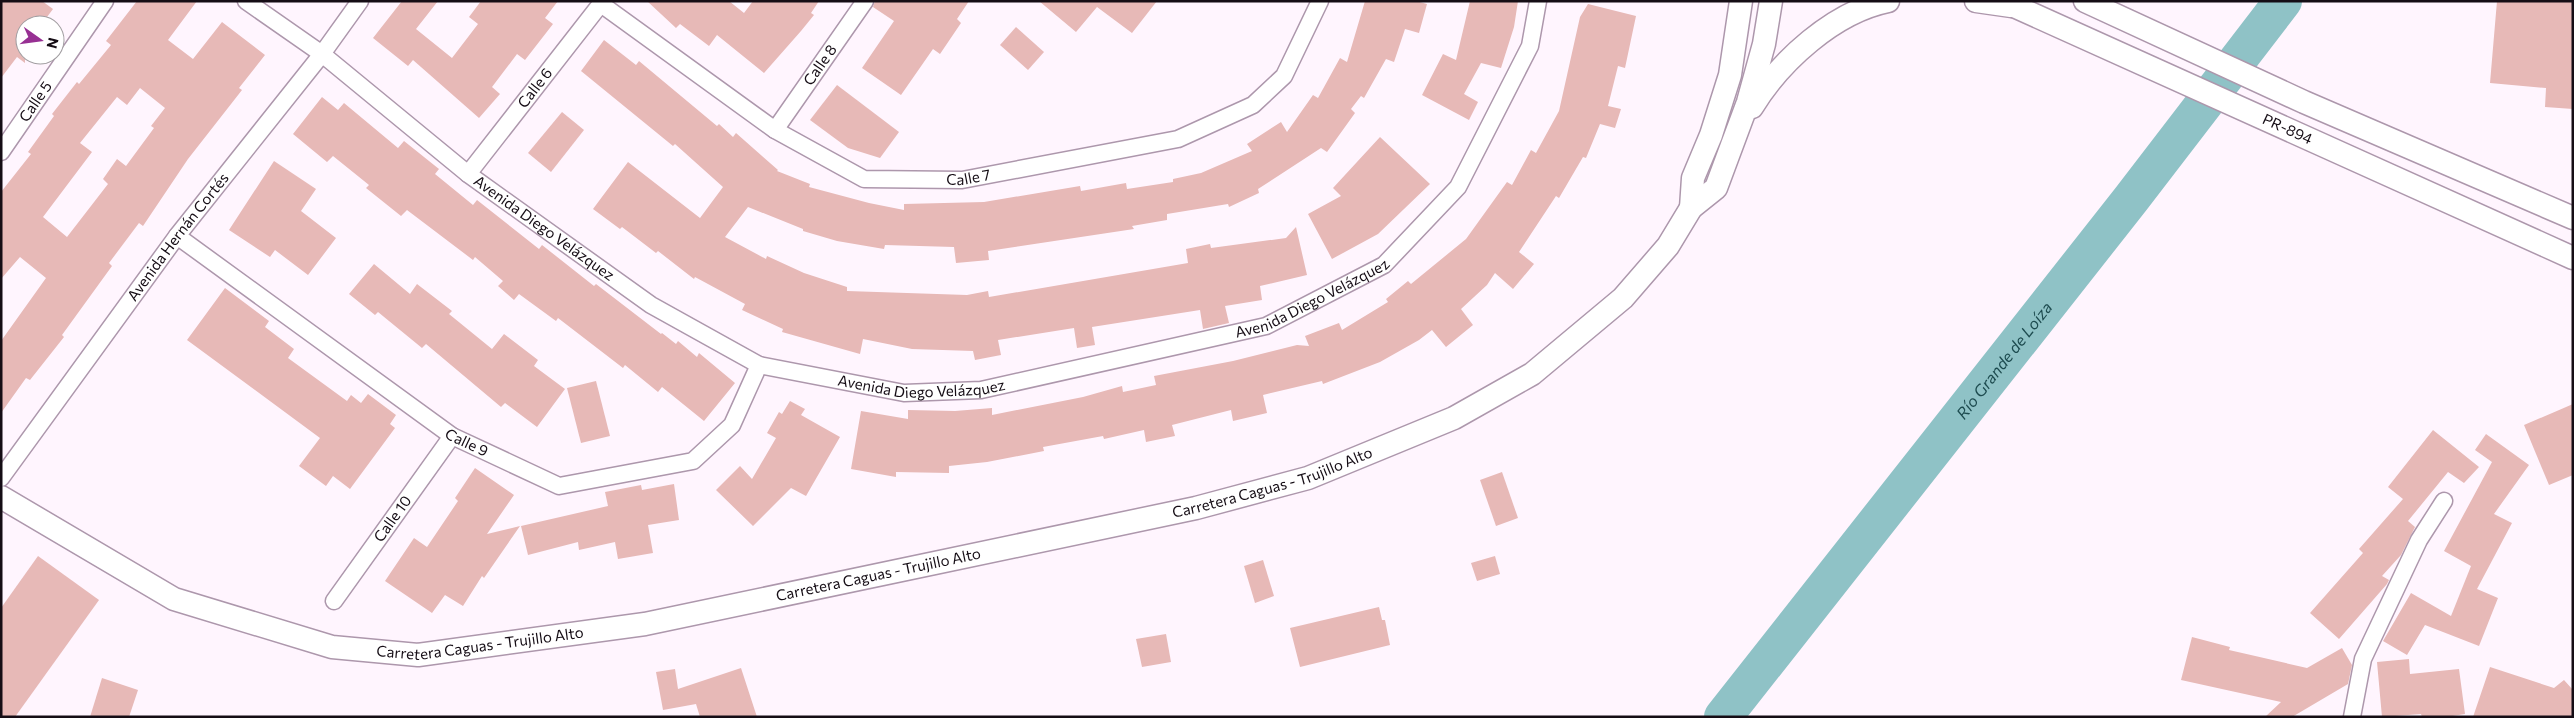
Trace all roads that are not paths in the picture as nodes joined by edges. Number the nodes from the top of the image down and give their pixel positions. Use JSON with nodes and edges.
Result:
{"nodes":[{"id":1,"x":104,"y":1,"type":"edge"},
{"id":2,"x":246,"y":1,"type":"edge"},
{"id":3,"x":360,"y":1,"type":"edge"},
{"id":4,"x":865,"y":1,"type":"edge"},
{"id":5,"x":1320,"y":1,"type":"edge"},
{"id":6,"x":1538,"y":1,"type":"edge"},
{"id":7,"x":1741,"y":1,"type":"edge"},
{"id":8,"x":1772,"y":1,"type":"edge"},
{"id":9,"x":1888,"y":1,"type":"edge"},
{"id":10,"x":1976,"y":1,"type":"edge"},
{"id":11,"x":2085,"y":1,"type":"edge"},
{"id":12,"x":602,"y":3,"type":"edge"},
{"id":13,"x":2007,"y":4,"type":"edge"},
{"id":14,"x":322,"y":54,"type":"junction"},
{"id":15,"x":1740,"y":127,"type":"junction"},
{"id":16,"x":775,"y":130,"type":"junction"},
{"id":17,"x":1,"y":152,"type":"edge"},
{"id":18,"x":468,"y":174,"type":"junction"},
{"id":19,"x":1691,"y":208,"type":"junction"},
{"id":20,"x":2573,"y":218,"type":"edge"},
{"id":21,"x":177,"y":236,"type":"junction"},
{"id":22,"x":2573,"y":258,"type":"edge"},
{"id":23,"x":759,"y":365,"type":"junction"},
{"id":24,"x":452,"y":436,"type":"junction"},
{"id":25,"x":1,"y":478,"type":"edge"},
{"id":26,"x":1,"y":497,"type":"edge"},
{"id":27,"x":2444,"y":500,"type":"dead end"},
{"id":28,"x":334,"y":601,"type":"dead end"},
{"id":29,"x":2352,"y":717,"type":"edge"}],
"edges":[{"from":1,"to":17,"type":"street","name":"Calle 5"},
{"from":2,"to":14,"type":"street","name":"Avenida Diego Velázquez"},
{"from":3,"to":14,"type":"street","name":"Avenida Hernán Cortés"},
{"from":4,"to":16,"type":"street","name":"Calle 8"},
{"from":5,"to":16,"type":"street","name":"Calle 7"},
{"from":6,"to":23,"type":"street","name":"Avenida Diego Velázquez"},
{"from":7,"to":19,"type":"street","name":"Carretera Caguas - Trujillo Alto"},
{"from":8,"to":15,"type":"street","name":"Carretera Caguas - Trujillo Alto"},
{"from":9,"to":15,"type":"street"},
{"from":10,"to":13,"type":"street","name":"PR-894"},
{"from":11,"to":20,"type":"street"},
{"from":12,"to":16,"type":"street","name":"Calle 7"},
{"from":12,"to":18,"type":"street","name":"Calle 6"},
{"from":13,"to":22,"type":"street","name":"PR-894","number":"PR-894"},
{"from":14,"to":18,"type":"street","name":"Avenida Diego Velázquez"},
{"from":14,"to":21,"type":"street","name":"Avenida Hernán Cortés"},
{"from":15,"to":19,"type":"street","name":"Carretera Caguas - Trujillo Alto"},
{"from":18,"to":23,"type":"street","name":"Avenida Diego Velázquez"},
{"from":19,"to":26,"type":"street","name":"Carretera Caguas - Trujillo Alto"},
{"from":21,"to":24,"type":"street","name":"Calle 9"},
{"from":21,"to":25,"type":"street","name":"Avenida Hernán Cortés"},
{"from":23,"to":24,"type":"street","name":"Calle 9"},
{"from":24,"to":28,"type":"street","name":"Calle 10"},
{"from":27,"to":29,"type":"street"}]}
